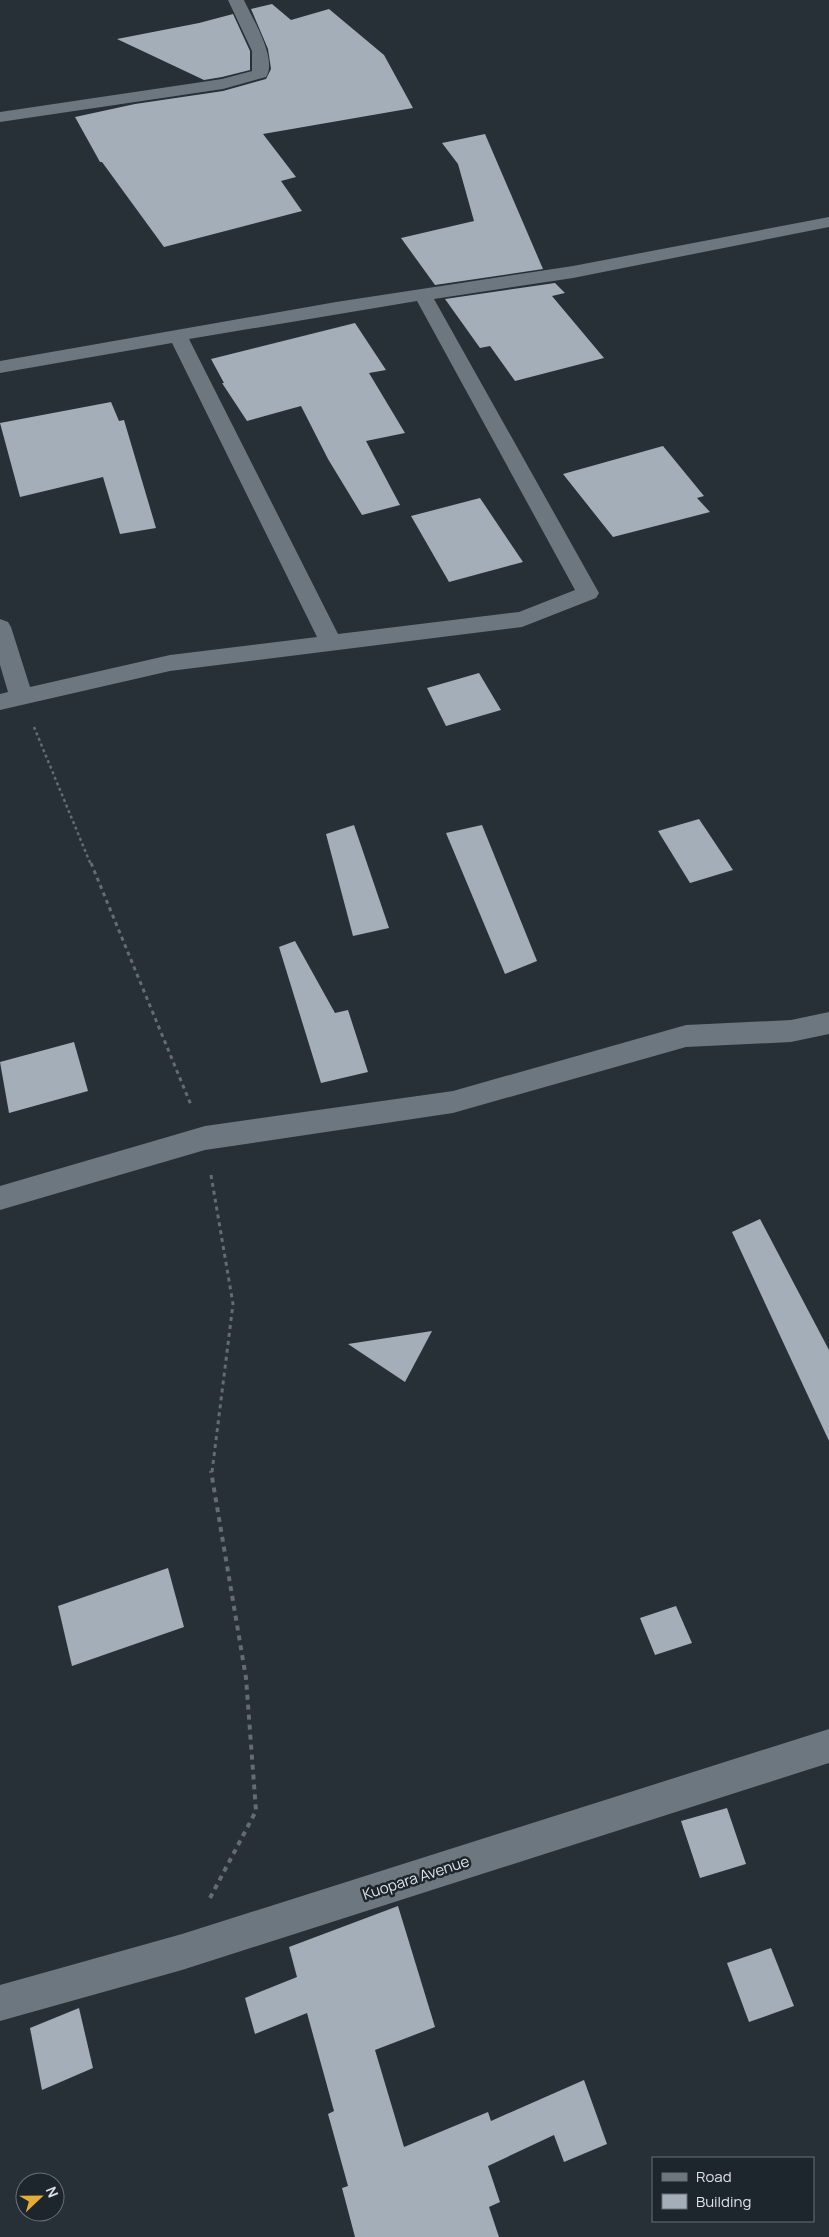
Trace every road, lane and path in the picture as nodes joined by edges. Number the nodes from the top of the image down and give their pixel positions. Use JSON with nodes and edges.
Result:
{"nodes":[{"id":1,"x":236,"y":0,"type":"edge"},
{"id":2,"x":0,"y":117,"type":"edge"},
{"id":3,"x":829,"y":222,"type":"edge"},
{"id":4,"x":423,"y":295,"type":"junction"},
{"id":5,"x":178,"y":336,"type":"junction"},
{"id":6,"x":0,"y":367,"type":"edge"},
{"id":7,"x":0,"y":627,"type":"edge"},
{"id":8,"x":332,"y":644,"type":"junction"},
{"id":9,"x":10,"y":699,"type":"edge"},
{"id":10,"x":829,"y":1022,"type":"edge"},
{"id":11,"x":205,"y":1138,"type":"junction"},
{"id":12,"x":0,"y":1198,"type":"edge"},
{"id":13,"x":829,"y":1746,"type":"edge"},
{"id":14,"x":182,"y":1952,"type":"junction"},
{"id":15,"x":0,"y":2003,"type":"edge"}],
"edges":[{"from":1,"to":2,"type":"street"},
{"from":3,"to":4,"type":"street"},
{"from":4,"to":5,"type":"street"},
{"from":4,"to":8,"type":"street"},
{"from":5,"to":6,"type":"street"},
{"from":5,"to":8,"type":"street"},
{"from":7,"to":9,"type":"street"},
{"from":8,"to":9,"type":"street"},
{"from":9,"to":11,"type":"path"},
{"from":10,"to":11,"type":"street"},
{"from":11,"to":12,"type":"street"},
{"from":11,"to":14,"type":"path"},
{"from":13,"to":14,"type":"street","name":"Kuopara Avenue"},
{"from":14,"to":15,"type":"street","name":"Kuopara Avenue"}]}
